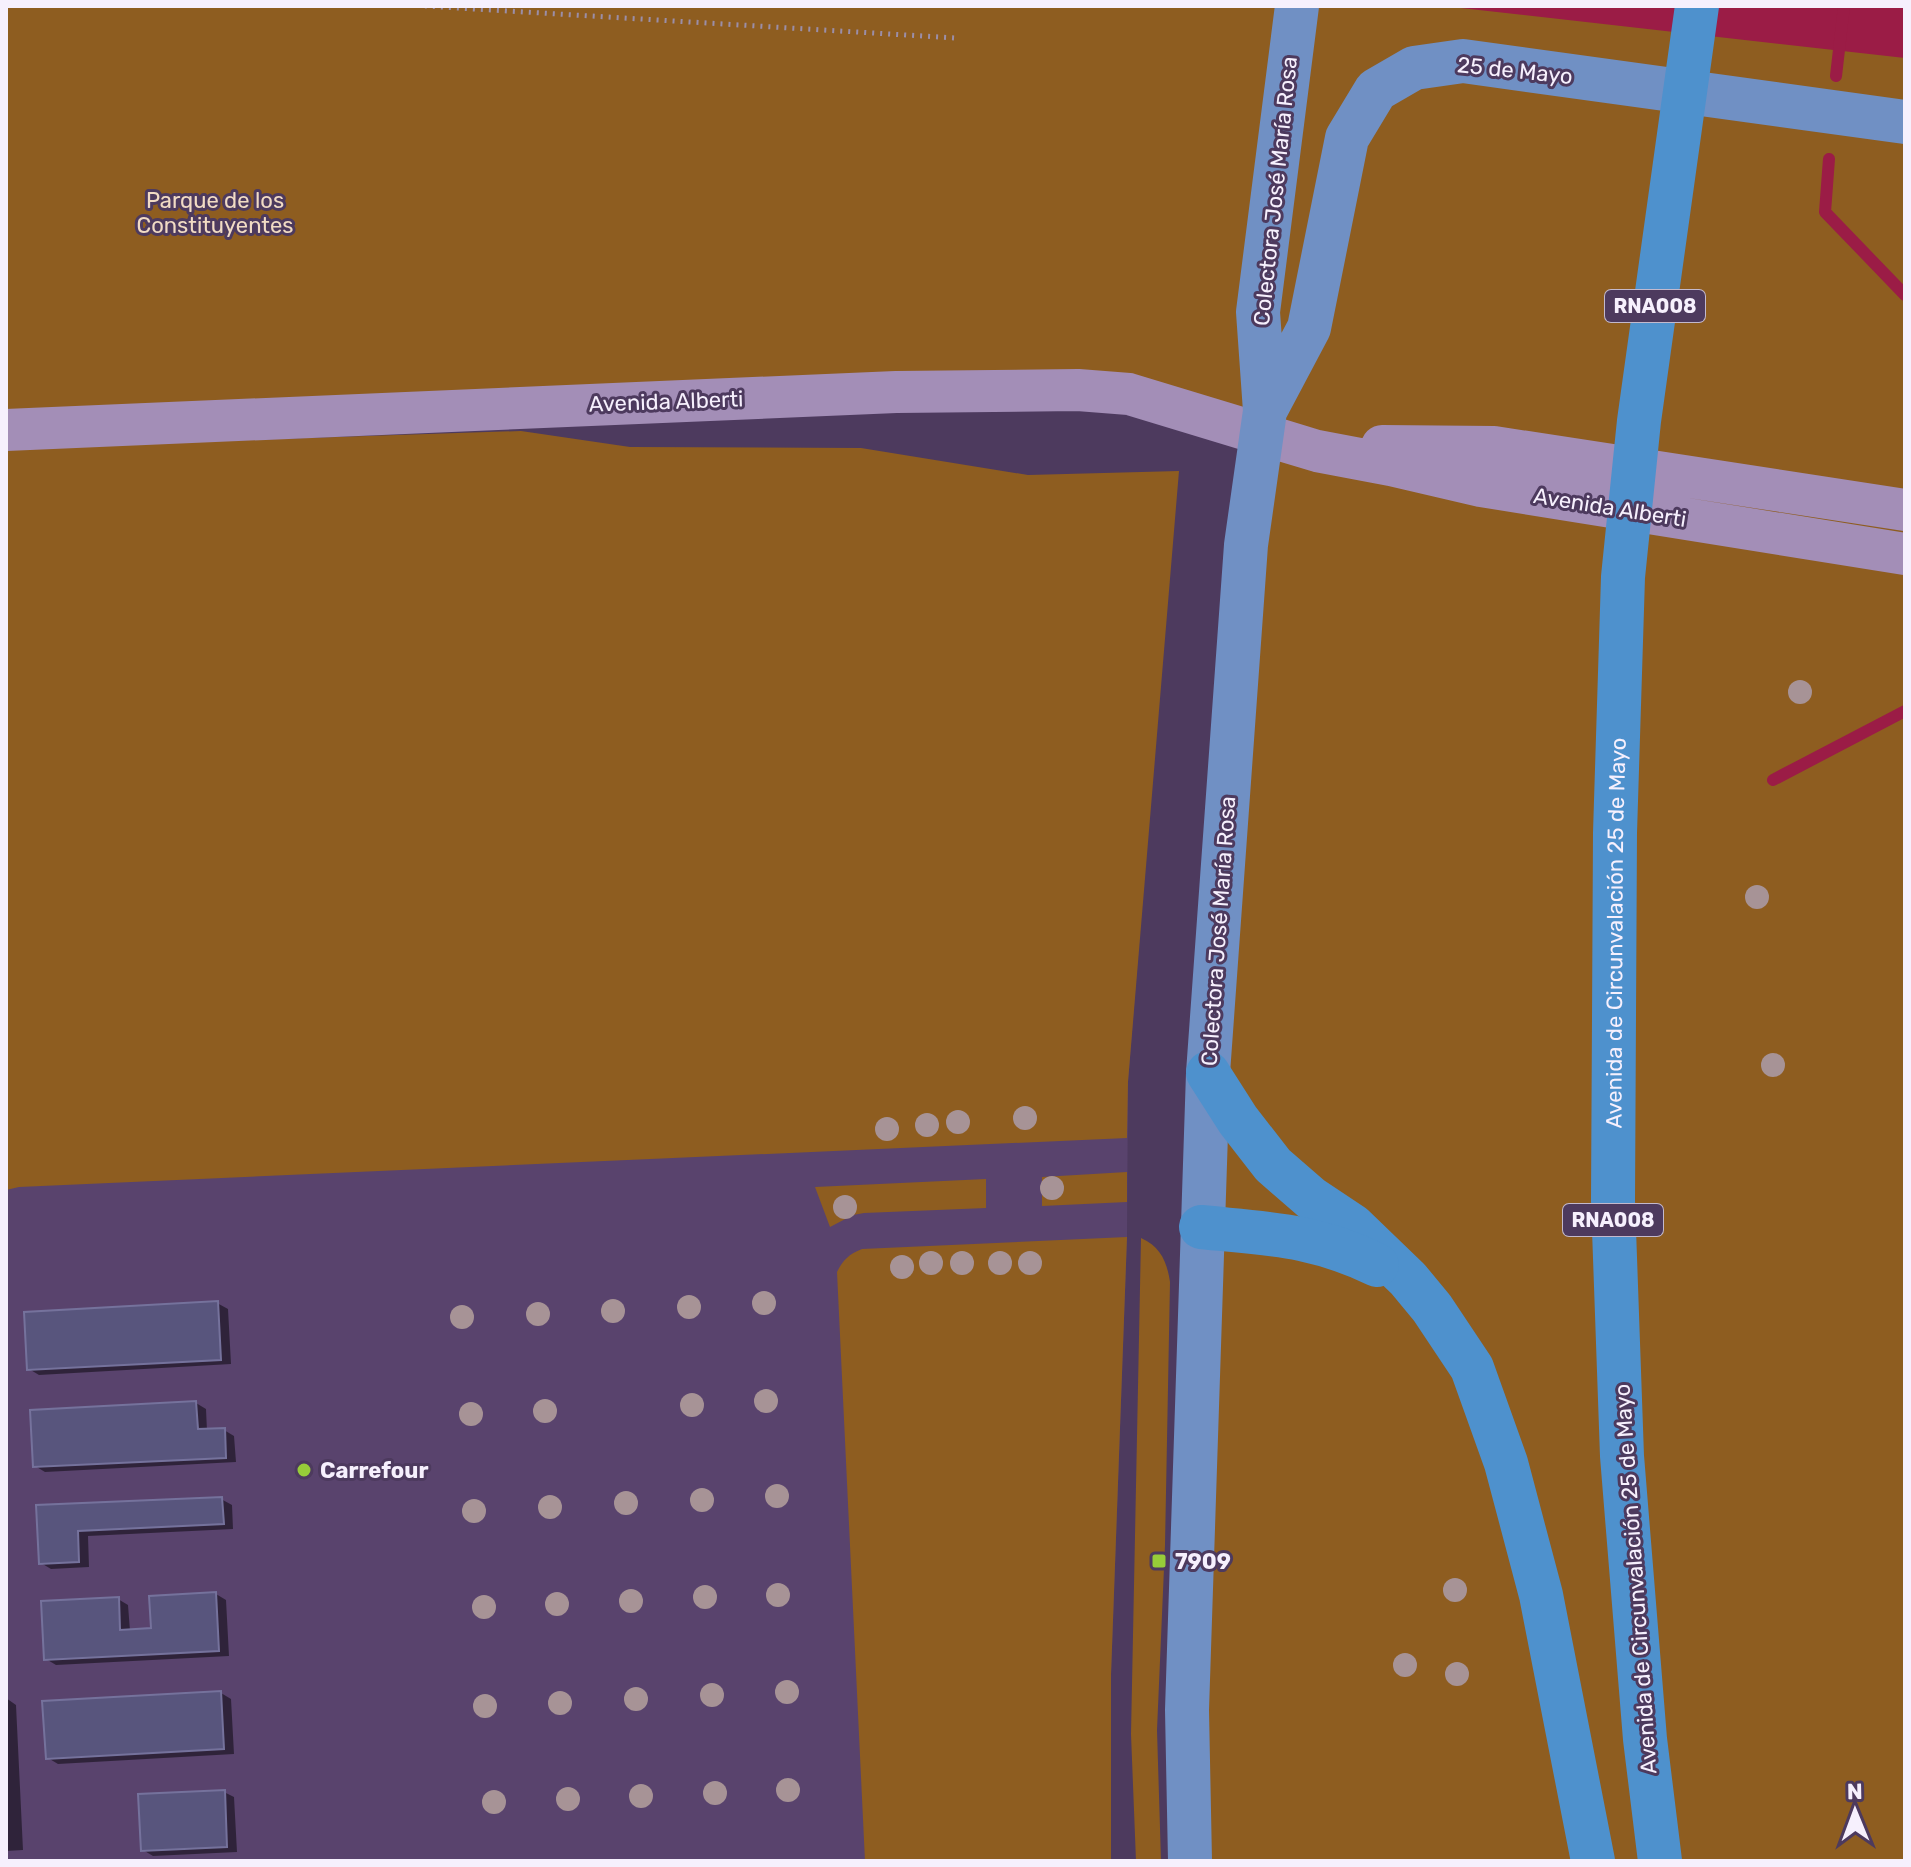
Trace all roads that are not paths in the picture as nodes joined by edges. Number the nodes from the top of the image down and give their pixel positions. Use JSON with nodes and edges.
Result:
{"nodes":[{"id":1,"x":1297,"y":6,"type":"edge"},
{"id":2,"x":1697,"y":6,"type":"edge"},
{"id":3,"x":1905,"y":122,"type":"edge"},
{"id":4,"x":1263,"y":423,"type":"junction"},
{"id":5,"x":6,"y":430,"type":"edge"},
{"id":6,"x":1317,"y":451,"type":"junction"},
{"id":7,"x":1905,"y":510,"type":"edge"},
{"id":8,"x":1905,"y":554,"type":"edge"},
{"id":9,"x":1208,"y":1073,"type":"junction"},
{"id":10,"x":1201,"y":1227,"type":"junction"},
{"id":11,"x":1408,"y":1279,"type":"junction"},
{"id":12,"x":1190,"y":1861,"type":"edge"},
{"id":13,"x":1593,"y":1861,"type":"edge"},
{"id":14,"x":1660,"y":1861,"type":"edge"}],
"edges":[{"from":1,"to":4,"type":"main road","name":"Colectora José María Rosa"},
{"from":2,"to":14,"type":"highway","name":"Avenida de Circunvalación 25 de Mayo","number":"RNA008"},
{"from":3,"to":4,"type":"main road","name":"25 de Mayo"},
{"from":4,"to":5,"type":"street","name":"Avenida Alberti"},
{"from":4,"to":6,"type":"street","name":"Avenida Alberti"},
{"from":4,"to":9,"type":"main road","name":"Colectora José María Rosa"},
{"from":6,"to":7,"type":"street","name":"Avenida Alberti"},
{"from":6,"to":8,"type":"street","name":"Avenida Alberti"},
{"from":9,"to":10,"type":"main road","name":"Colectora José María Rosa"},
{"from":9,"to":11,"type":"highway"},
{"from":10,"to":11,"type":"highway"},
{"from":10,"to":12,"type":"main road","name":"Colectora José María Rosa"},
{"from":11,"to":13,"type":"highway"}]}
